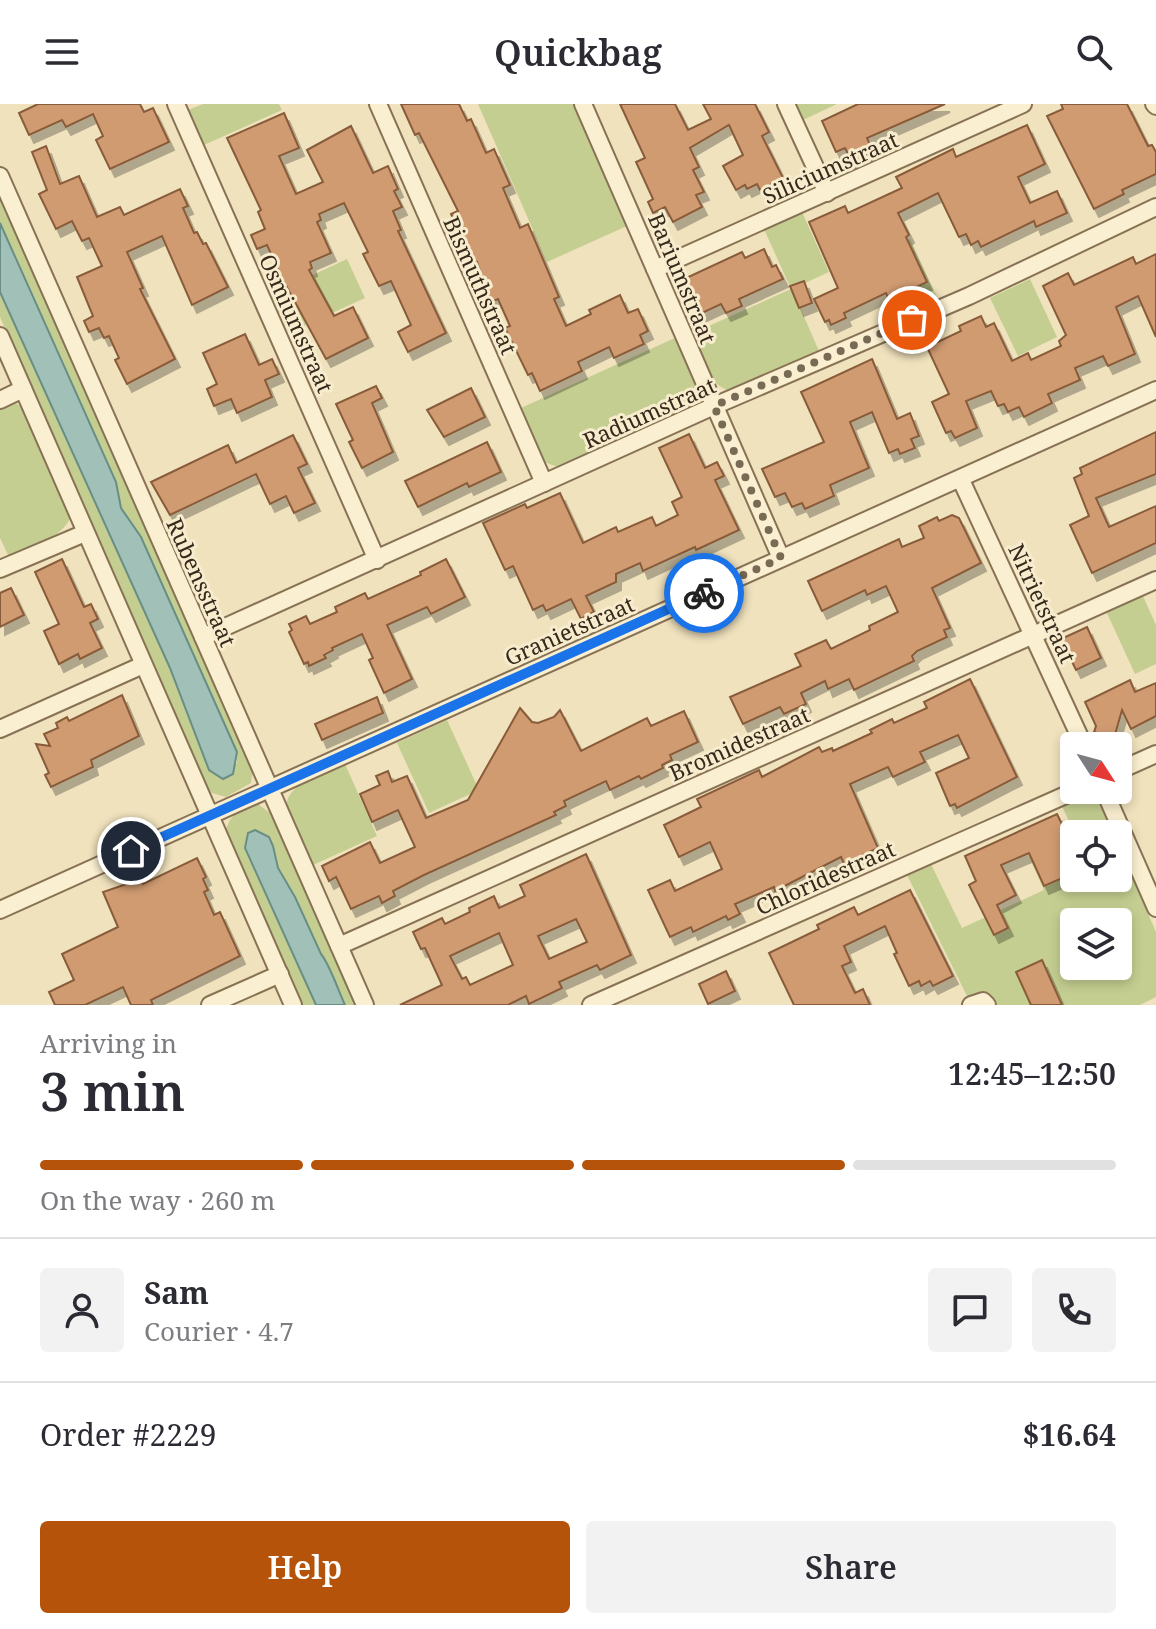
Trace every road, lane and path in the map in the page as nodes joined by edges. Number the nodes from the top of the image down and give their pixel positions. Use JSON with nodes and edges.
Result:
{"nodes":[{"id":1,"x":176,"y":104,"type":"edge"},
{"id":2,"x":378,"y":104,"type":"edge"},
{"id":3,"x":583,"y":104,"type":"edge"},
{"id":4,"x":786,"y":104,"type":"edge"},
{"id":5,"x":1023,"y":104,"type":"edge"},
{"id":6,"x":0,"y":176,"type":"edge"},
{"id":7,"x":827,"y":193,"type":"junction"},
{"id":8,"x":1156,"y":207,"type":"edge"},
{"id":9,"x":655,"y":269,"type":"junction"},
{"id":10,"x":0,"y":336,"type":"edge"},
{"id":11,"x":23,"y":389,"type":"junction"},
{"id":12,"x":1156,"y":390,"type":"edge"},
{"id":13,"x":0,"y":400,"type":"edge"},
{"id":14,"x":714,"y":406,"type":"junction"},
{"id":15,"x":961,"y":480,"type":"junction"},
{"id":16,"x":544,"y":483,"type":"junction"},
{"id":17,"x":85,"y":533,"type":"junction"},
{"id":18,"x":781,"y":558,"type":"junction"},
{"id":19,"x":377,"y":560,"type":"junction"},
{"id":20,"x":0,"y":569,"type":"edge"},
{"id":21,"x":1156,"y":580,"type":"edge"},
{"id":22,"x":1034,"y":635,"type":"junction"},
{"id":23,"x":203,"y":637,"type":"junction"},
{"id":24,"x":143,"y":665,"type":"junction"},
{"id":25,"x":0,"y":729,"type":"edge"},
{"id":26,"x":1078,"y":732,"type":"edge"},
{"id":27,"x":1156,"y":754,"type":"edge"},
{"id":28,"x":1132,"y":765,"type":"edge"},
{"id":29,"x":269,"y":790,"type":"junction"},
{"id":30,"x":1060,"y":798,"type":"edge"},
{"id":31,"x":1110,"y":804,"type":"edge"},
{"id":32,"x":209,"y":816,"type":"junction"},
{"id":33,"x":1156,"y":908,"type":"edge"},
{"id":34,"x":0,"y":910,"type":"edge"},
{"id":35,"x":339,"y":946,"type":"junction"},
{"id":36,"x":280,"y":974,"type":"junction"},
{"id":37,"x":210,"y":1005,"type":"edge"},
{"id":38,"x":293,"y":1005,"type":"edge"},
{"id":39,"x":365,"y":1005,"type":"edge"},
{"id":40,"x":591,"y":1005,"type":"edge"},
{"id":41,"x":971,"y":1005,"type":"edge"},
{"id":42,"x":987,"y":1005,"type":"edge"}],
"edges":[{"from":1,"to":19,"type":"street","name":"Osmiumstraat"},
{"from":2,"to":16,"type":"street","name":"Bismuthstraat"},
{"from":3,"to":9,"type":"street","name":"Bariumstraat"},
{"from":4,"to":7,"type":"street"},
{"from":5,"to":7,"type":"street","name":"Siliciumstraat"},
{"from":6,"to":23,"type":"street","name":"Rubensstraat"},
{"from":7,"to":9,"type":"street","name":"Siliciumstraat"},
{"from":8,"to":14,"type":"street","name":"Radiumstraat"},
{"from":9,"to":14,"type":"street","name":"Bariumstraat"},
{"from":10,"to":11,"type":"street"},
{"from":11,"to":13,"type":"street"},
{"from":11,"to":17,"type":"street"},
{"from":12,"to":15,"type":"street","name":"Granietstraat"},
{"from":14,"to":16,"type":"street","name":"Radiumstraat"},
{"from":14,"to":18,"type":"street","name":"Bariumstraat"},
{"from":15,"to":18,"type":"street","name":"Granietstraat"},
{"from":15,"to":22,"type":"street","name":"Nitrietstraat"},
{"from":16,"to":19,"type":"street","name":"Radiumstraat"},
{"from":17,"to":20,"type":"street"},
{"from":17,"to":24,"type":"street"},
{"from":18,"to":29,"type":"street","name":"Granietstraat"},
{"from":19,"to":23,"type":"street","name":"Radiumstraat"},
{"from":21,"to":22,"type":"street","name":"Bromidestraat"},
{"from":22,"to":26,"type":"street","name":"Nitrietstraat"},
{"from":22,"to":35,"type":"street","name":"Bromidestraat"},
{"from":23,"to":29,"type":"street","name":"Rubensstraat"},
{"from":24,"to":25,"type":"street"},
{"from":24,"to":32,"type":"street"},
{"from":27,"to":28,"type":"street"},
{"from":29,"to":32,"type":"street","name":"Granietstraat"},
{"from":29,"to":35,"type":"street","name":"Rubensstraat"},
{"from":30,"to":40,"type":"street","name":"Chloridestraat"},
{"from":31,"to":33,"type":"street"},
{"from":32,"to":34,"type":"street","name":"Granietstraat"},
{"from":32,"to":36,"type":"street"},
{"from":35,"to":39,"type":"street","name":"Rubensstraat"},
{"from":36,"to":37,"type":"street"},
{"from":36,"to":38,"type":"street"},
{"from":41,"to":42,"type":"street"}]}
